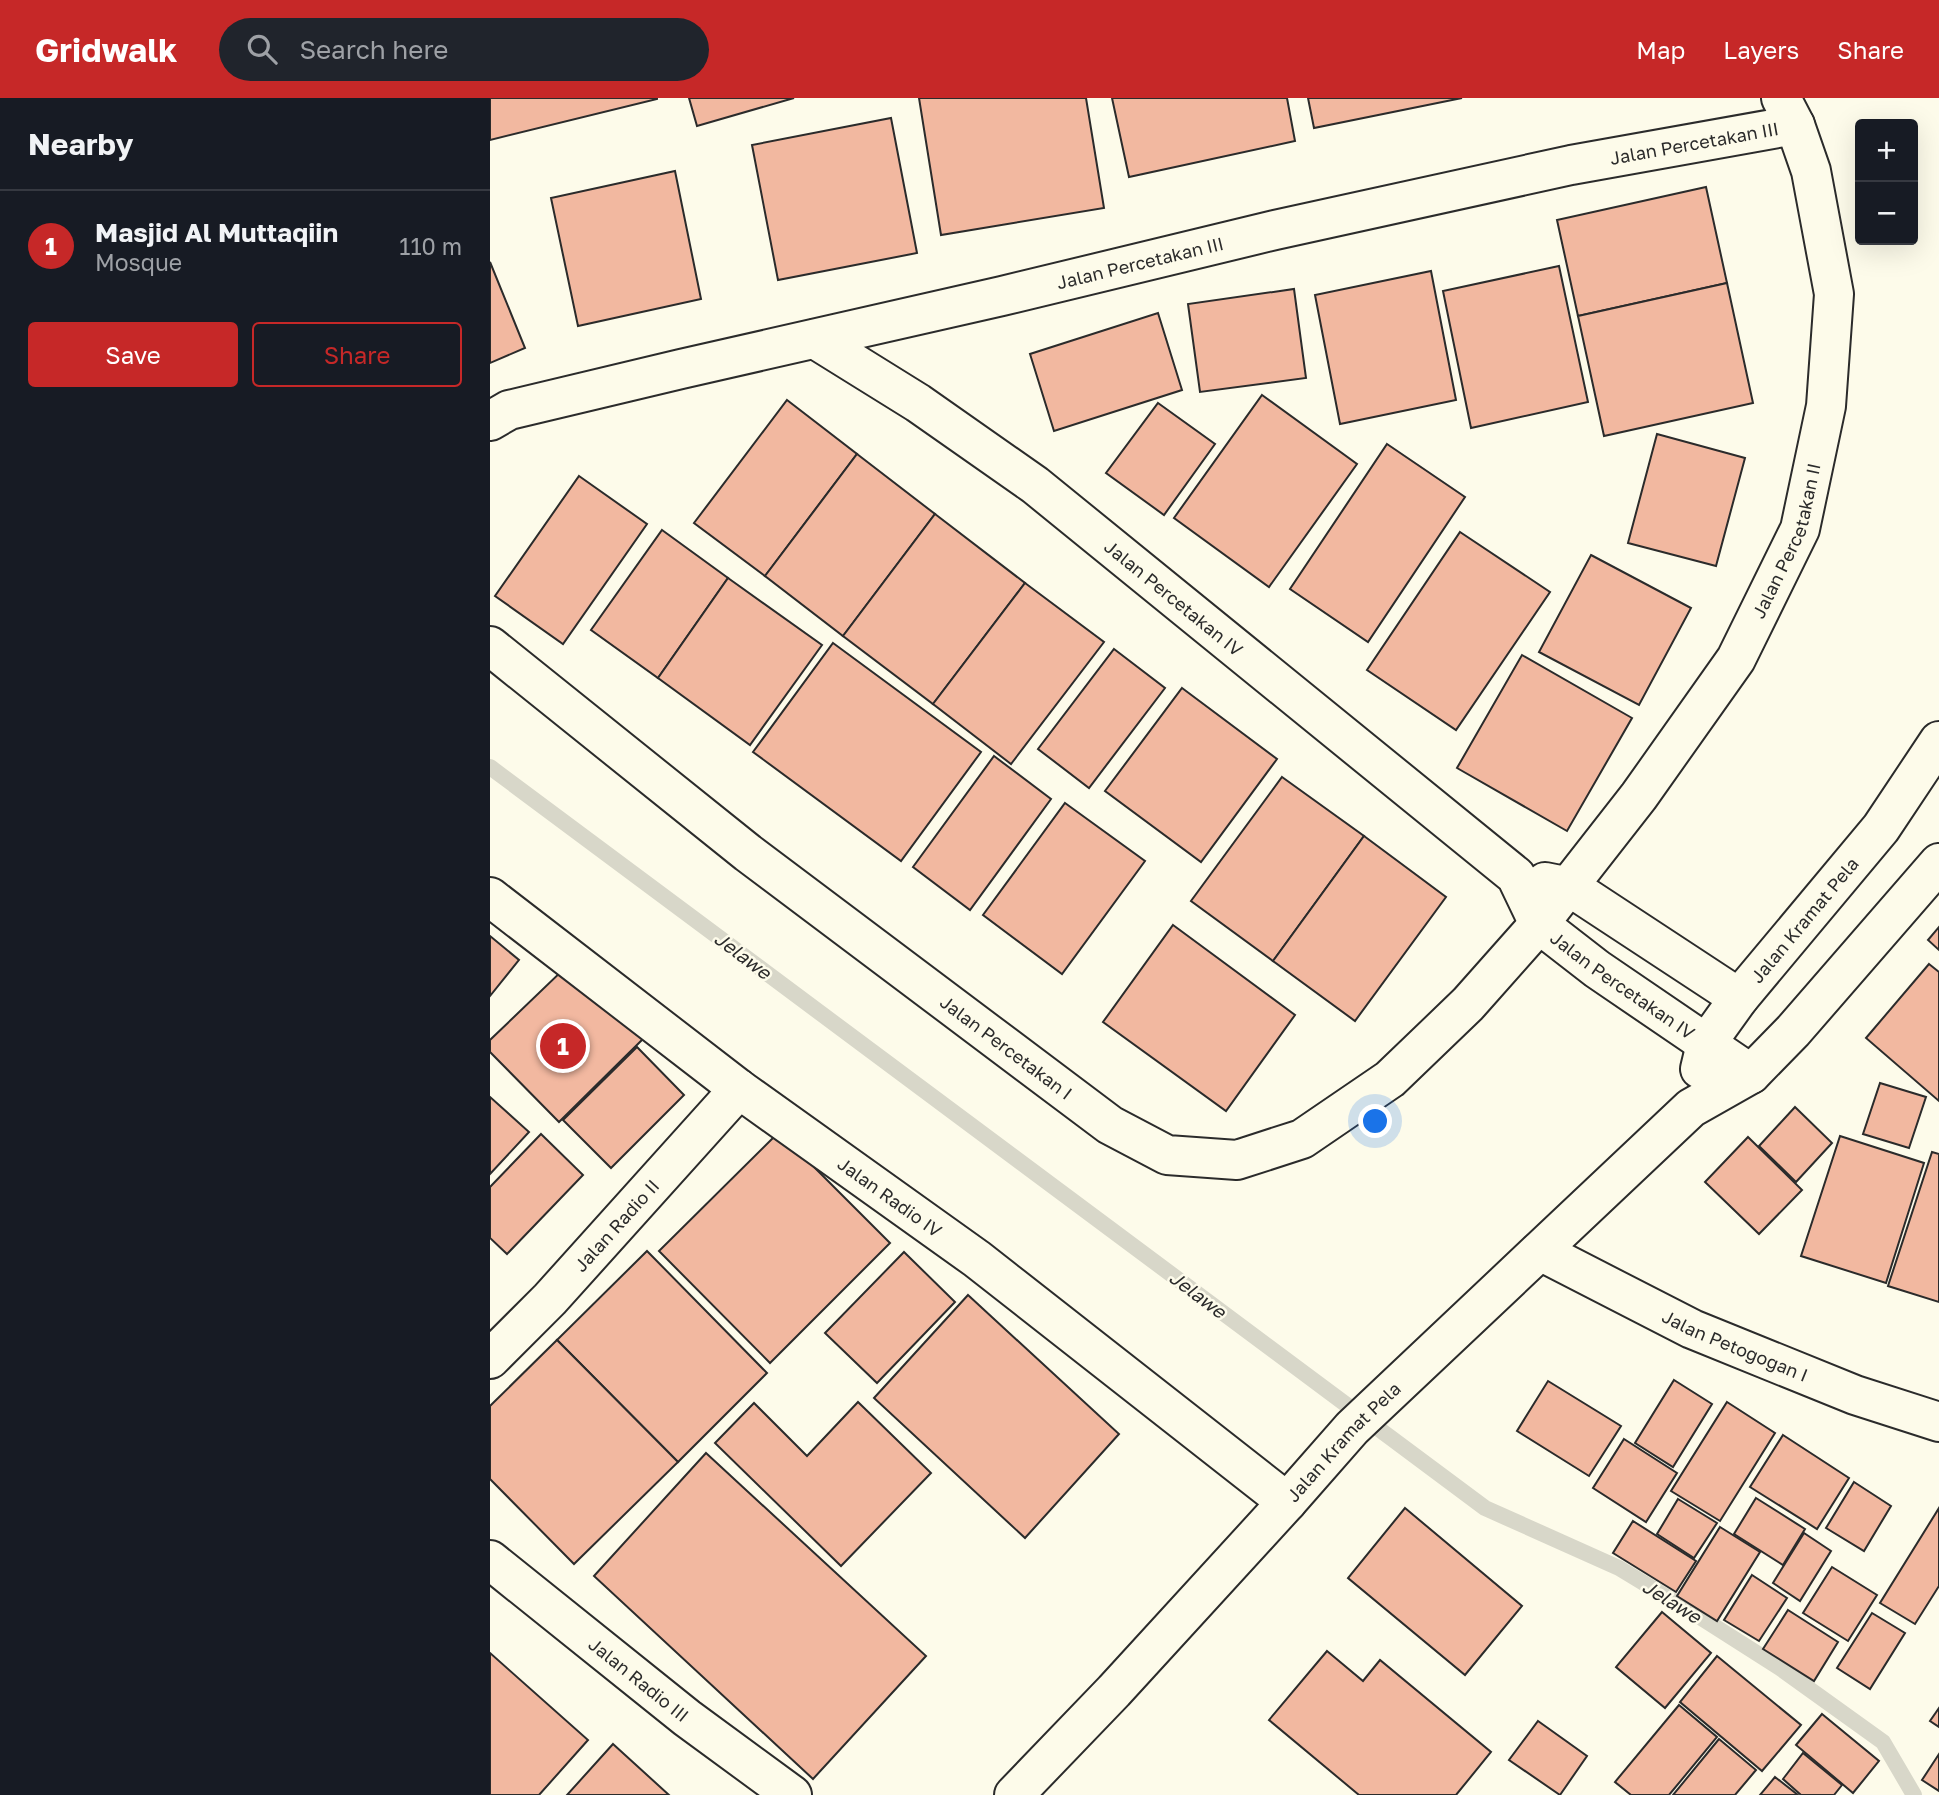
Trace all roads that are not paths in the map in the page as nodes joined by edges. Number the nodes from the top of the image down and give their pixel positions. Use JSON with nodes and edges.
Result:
{"nodes":[{"id":1,"x":1788,"y":112,"type":"edge"},
{"id":2,"x":815,"y":339,"type":"junction"},
{"id":3,"x":490,"y":421,"type":"edge"},
{"id":4,"x":490,"y":646,"type":"edge"},
{"id":5,"x":1939,"y":741,"type":"edge"},
{"id":6,"x":1939,"y":863,"type":"edge"},
{"id":7,"x":1516,"y":876,"type":"junction"},
{"id":8,"x":1570,"y":887,"type":"junction"},
{"id":9,"x":490,"y":897,"type":"edge"},
{"id":10,"x":1539,"y":924,"type":"junction"},
{"id":11,"x":1739,"y":999,"type":"junction"},
{"id":12,"x":1706,"y":1044,"type":"junction"},
{"id":13,"x":1751,"y":1074,"type":"junction"},
{"id":14,"x":739,"y":1089,"type":"junction"},
{"id":15,"x":1691,"y":1108,"type":"junction"},
{"id":16,"x":1540,"y":1251,"type":"junction"},
{"id":17,"x":490,"y":1359,"type":"edge"},
{"id":18,"x":1939,"y":1422,"type":"edge"},
{"id":19,"x":1287,"y":1502,"type":"junction"},
{"id":20,"x":490,"y":1560,"type":"edge"},
{"id":21,"x":792,"y":1795,"type":"edge"},
{"id":22,"x":1014,"y":1795,"type":"edge"}],
"edges":[{"from":1,"to":2,"type":"street","name":"Jalan Percetakan III"},
{"from":1,"to":8,"type":"street","name":"Jalan Percetakan II"},
{"from":2,"to":3,"type":"street","name":"Jalan Percetakan III"},
{"from":2,"to":7,"type":"street","name":"Jalan Percetakan IV"},
{"from":4,"to":10,"type":"street","name":"Jalan Percetakan I"},
{"from":5,"to":11,"type":"street","name":"Jalan Kramat Pela"},
{"from":6,"to":13,"type":"street","name":"Jalan Kramat Pela"},
{"from":7,"to":8,"type":"street","name":"Jalan Percetakan IV"},
{"from":7,"to":10,"type":"street","name":"Jalan Percetakan IV"},
{"from":8,"to":10,"type":"street","name":"Jalan Percetakan II"},
{"from":8,"to":11,"type":"street","name":"Jalan Percetakan IV"},
{"from":9,"to":14,"type":"street","name":"Jalan Radio IV"},
{"from":10,"to":12,"type":"street","name":"Jalan Percetakan IV"},
{"from":11,"to":12,"type":"street","name":"Jalan Kramat Pela"},
{"from":12,"to":13,"type":"street","name":"Jalan Percetakan IV"},
{"from":12,"to":15,"type":"street","name":"Jalan Kramat Pela"},
{"from":13,"to":15,"type":"street","name":"Jalan Kramat Pela"},
{"from":14,"to":17,"type":"street","name":"Jalan Radio II"},
{"from":14,"to":19,"type":"street","name":"Jalan Radio IV"},
{"from":15,"to":16,"type":"street","name":"Jalan Kramat Pela"},
{"from":16,"to":18,"type":"street","name":"Jalan Petogogan I"},
{"from":16,"to":19,"type":"street","name":"Jalan Kramat Pela"},
{"from":19,"to":22,"type":"street","name":"Jalan Kramat Pela"},
{"from":20,"to":21,"type":"street","name":"Jalan Radio III"}]}
